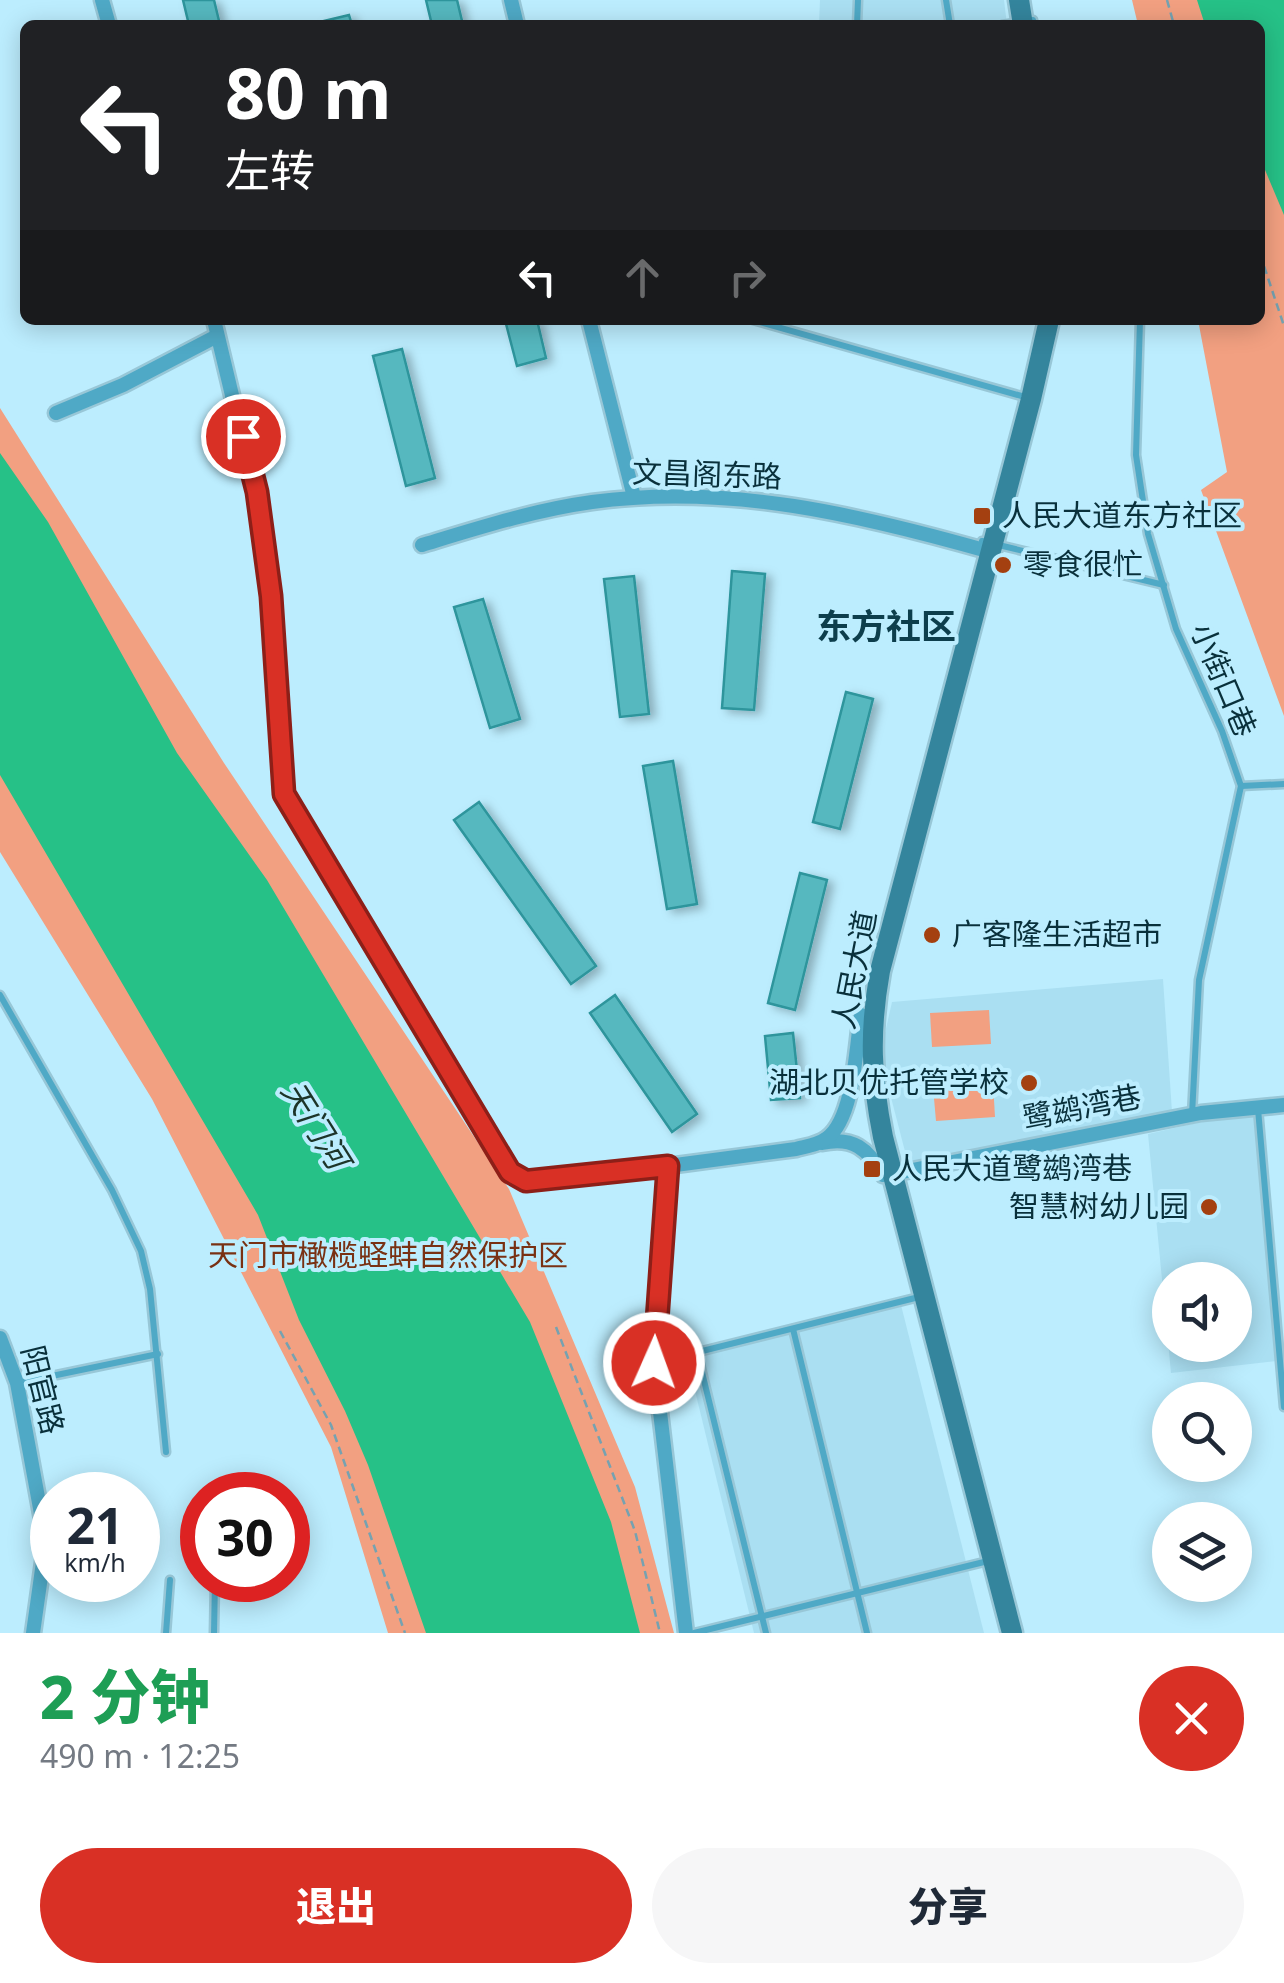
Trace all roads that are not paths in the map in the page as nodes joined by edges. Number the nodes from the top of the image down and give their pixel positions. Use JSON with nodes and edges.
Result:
{"nodes":[{"id":1,"x":1020,"y":0,"type":"edge"},
{"id":2,"x":1024,"y":20,"type":"edge"},
{"id":3,"x":590,"y":325,"type":"edge"},
{"id":4,"x":770,"y":325,"type":"edge"},
{"id":5,"x":794,"y":325,"type":"edge"},
{"id":6,"x":1037,"y":325,"type":"edge"},
{"id":7,"x":1048,"y":325,"type":"edge"},
{"id":8,"x":1140,"y":325,"type":"edge"},
{"id":9,"x":216,"y":328,"type":"edge"},
{"id":10,"x":792,"y":331,"type":"junction"},
{"id":11,"x":1026,"y":398,"type":"junction"},
{"id":12,"x":56,"y":412,"type":"dead end"},
{"id":13,"x":634,"y":497,"type":"junction"},
{"id":14,"x":422,"y":545,"type":"dead end"},
{"id":15,"x":986,"y":546,"type":"junction"},
{"id":16,"x":1164,"y":585,"type":"junction"},
{"id":17,"x":1284,"y":784,"type":"edge"},
{"id":18,"x":1241,"y":786,"type":"junction"},
{"id":19,"x":0,"y":995,"type":"edge"},
{"id":20,"x":861,"y":1014,"type":"junction"},
{"id":21,"x":1284,"y":1105,"type":"edge"},
{"id":22,"x":1258,"y":1108,"type":"junction"},
{"id":23,"x":1192,"y":1115,"type":"junction"},
{"id":24,"x":816,"y":1144,"type":"junction"},
{"id":25,"x":668,"y":1166,"type":"junction"},
{"id":26,"x":888,"y":1174,"type":"junction"},
{"id":27,"x":915,"y":1298,"type":"junction"},
{"id":28,"x":792,"y":1329,"type":"junction"},
{"id":29,"x":0,"y":1338,"type":"edge"},
{"id":30,"x":698,"y":1352,"type":"junction"},
{"id":31,"x":158,"y":1354,"type":"junction"},
{"id":32,"x":654,"y":1363,"type":"junction"},
{"id":33,"x":17,"y":1383,"type":"junction"},
{"id":34,"x":1284,"y":1406,"type":"edge"},
{"id":35,"x":166,"y":1452,"type":"dead end"},
{"id":36,"x":984,"y":1562,"type":"junction"},
{"id":37,"x":170,"y":1580,"type":"dead end"},
{"id":38,"x":857,"y":1593,"type":"junction"},
{"id":39,"x":215,"y":1602,"type":"edge"},
{"id":40,"x":762,"y":1616,"type":"junction"},
{"id":41,"x":34,"y":1633,"type":"edge"},
{"id":42,"x":166,"y":1633,"type":"edge"},
{"id":43,"x":214,"y":1633,"type":"edge"},
{"id":44,"x":686,"y":1633,"type":"edge"},
{"id":45,"x":694,"y":1633,"type":"edge"},
{"id":46,"x":766,"y":1633,"type":"edge"},
{"id":47,"x":867,"y":1633,"type":"edge"},
{"id":48,"x":1002,"y":1633,"type":"edge"},
{"id":49,"x":1012,"y":1633,"type":"edge"}],
"edges":[{"from":1,"to":2,"type":"main road"},
{"from":3,"to":13,"type":"street"},
{"from":4,"to":10,"type":"lane"},
{"from":5,"to":10,"type":"lane"},
{"from":6,"to":11,"type":"main road","name":"人民大道"},
{"from":7,"to":11,"type":"main road","name":"人民大道"},
{"from":8,"to":16,"type":"lane","name":"小街口巷"},
{"from":9,"to":12,"type":"street"},
{"from":9,"to":25,"type":"street"},
{"from":10,"to":11,"type":"lane"},
{"from":11,"to":15,"type":"main road","name":"人民大道"},
{"from":13,"to":14,"type":"street","name":"文昌阁东路"},
{"from":13,"to":15,"type":"street","name":"文昌阁东路"},
{"from":15,"to":16,"type":"lane"},
{"from":15,"to":20,"type":"main road","name":"人民大道"},
{"from":15,"to":26,"type":"main road","name":"人民大道"},
{"from":16,"to":18,"type":"lane","name":"小街口巷"},
{"from":17,"to":18,"type":"lane"},
{"from":18,"to":23,"type":"lane"},
{"from":19,"to":31,"type":"lane"},
{"from":20,"to":24,"type":"street"},
{"from":20,"to":26,"type":"main road","name":"人民大道"},
{"from":21,"to":22,"type":"street","name":"鹭鹚湾巷"},
{"from":22,"to":23,"type":"street","name":"鹭鹚湾巷"},
{"from":22,"to":34,"type":"lane"},
{"from":23,"to":26,"type":"street","name":"鹭鹚湾巷"},
{"from":24,"to":25,"type":"street"},
{"from":24,"to":26,"type":"street"},
{"from":25,"to":32,"type":"street"},
{"from":26,"to":27,"type":"main road","name":"人民大道"},
{"from":26,"to":49,"type":"main road","name":"人民大道"},
{"from":27,"to":28,"type":"lane"},
{"from":27,"to":36,"type":"main road","name":"人民大道"},
{"from":28,"to":30,"type":"lane"},
{"from":28,"to":38,"type":"lane"},
{"from":29,"to":33,"type":"street","name":"阳官路"},
{"from":30,"to":32,"type":"lane"},
{"from":30,"to":40,"type":"lane"},
{"from":31,"to":33,"type":"lane"},
{"from":31,"to":35,"type":"lane"},
{"from":32,"to":44,"type":"street"},
{"from":33,"to":41,"type":"street","name":"阳官路"},
{"from":36,"to":38,"type":"lane"},
{"from":36,"to":48,"type":"main road","name":"人民大道"},
{"from":37,"to":42,"type":"lane"},
{"from":38,"to":40,"type":"lane"},
{"from":38,"to":47,"type":"lane"},
{"from":39,"to":43,"type":"lane"},
{"from":40,"to":45,"type":"lane"},
{"from":40,"to":46,"type":"lane"}]}
